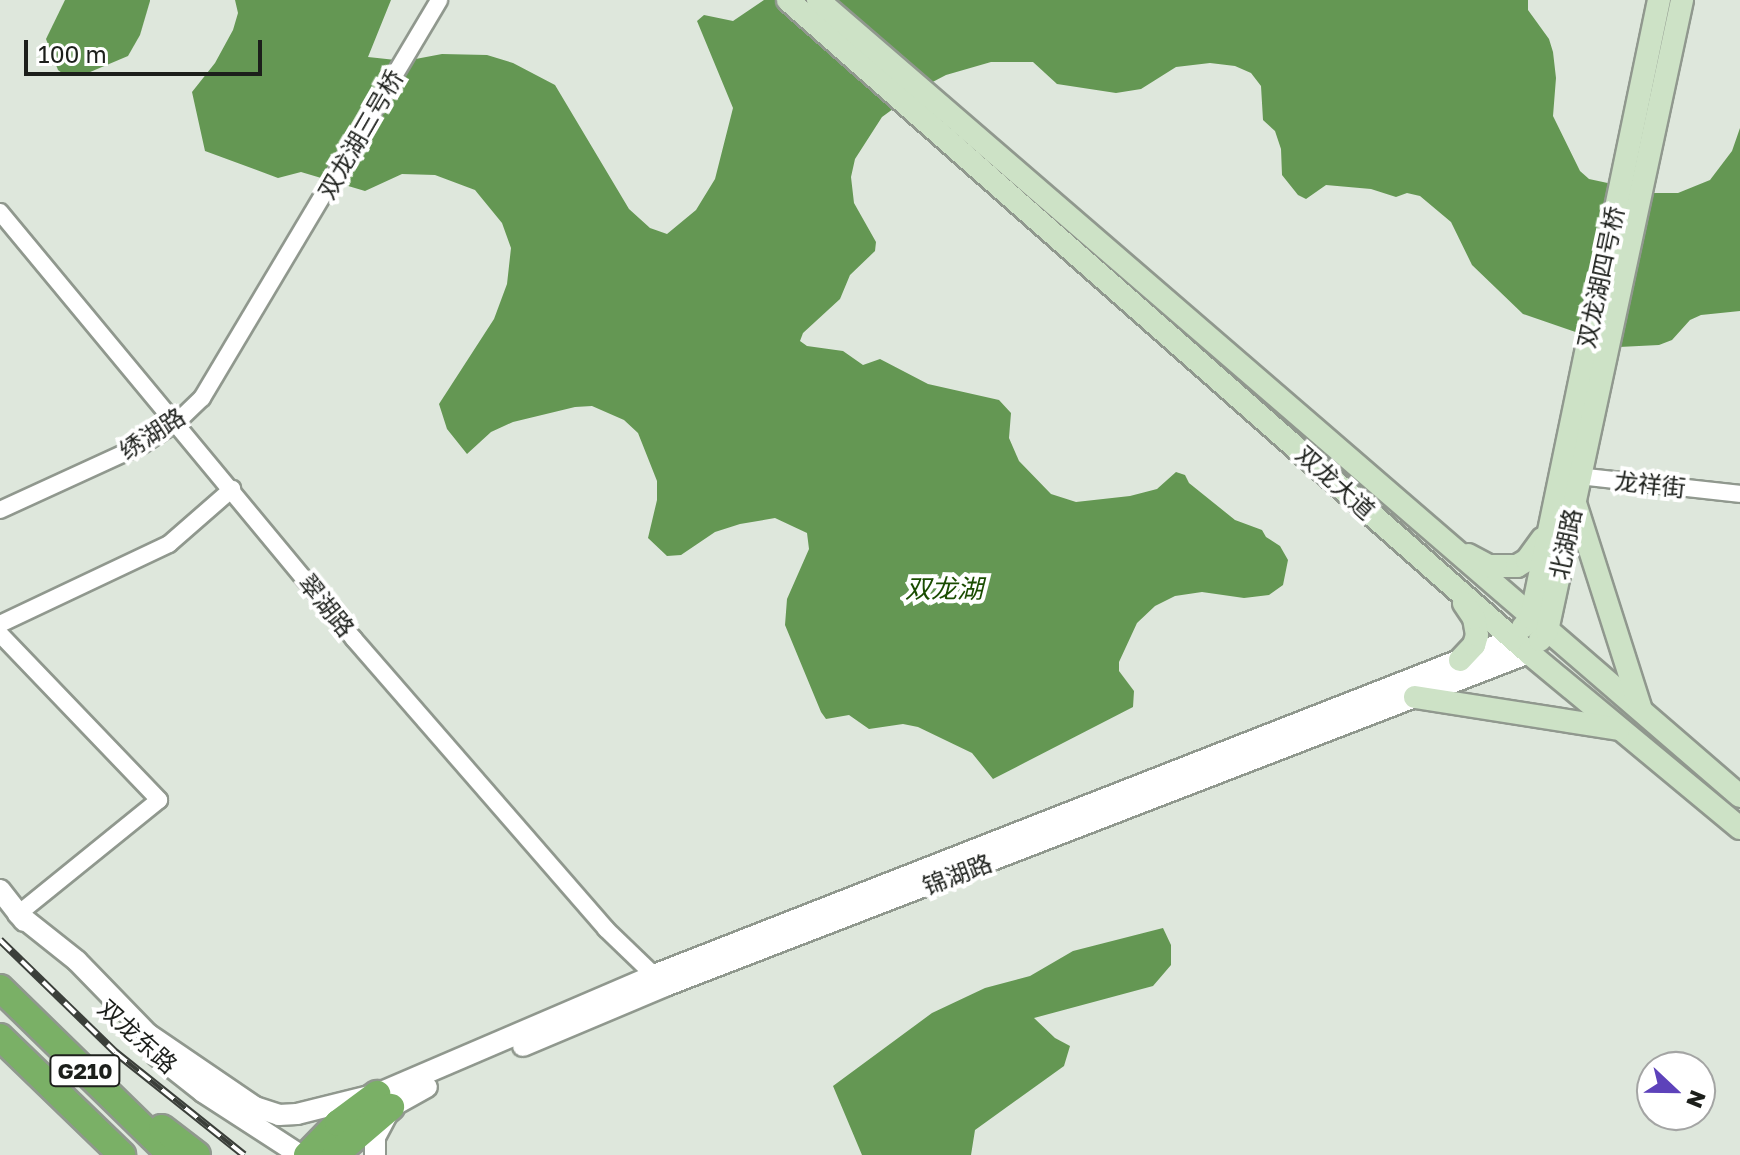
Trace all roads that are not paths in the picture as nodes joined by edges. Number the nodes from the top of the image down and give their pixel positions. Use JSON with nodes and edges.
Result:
{"nodes":[{"id":1,"x":788,"y":0,"type":"edge"},
{"id":2,"x":818,"y":0,"type":"edge"},
{"id":3,"x":1659,"y":0,"type":"edge"},
{"id":4,"x":1682,"y":0,"type":"edge"},
{"id":5,"x":437,"y":2,"type":"edge"},
{"id":6,"x":944,"y":121,"type":"junction"},
{"id":7,"x":1642,"y":130,"type":"junction"},
{"id":8,"x":0,"y":212,"type":"edge"},
{"id":9,"x":285,"y":263,"type":"joint"},
{"id":10,"x":177,"y":422,"type":"junction"},
{"id":11,"x":1580,"y":428,"type":"joint"},
{"id":12,"x":1569,"y":475,"type":"junction"},
{"id":13,"x":232,"y":489,"type":"junction"},
{"id":14,"x":1740,"y":494,"type":"edge"},
{"id":15,"x":1574,"y":500,"type":"junction"},
{"id":16,"x":0,"y":510,"type":"edge"},
{"id":17,"x":1549,"y":524,"type":"junction"},
{"id":18,"x":1448,"y":546,"type":"junction"},
{"id":19,"x":1452,"y":585,"type":"junction"},
{"id":20,"x":0,"y":624,"type":"edge"},
{"id":21,"x":1539,"y":624,"type":"junction"},
{"id":22,"x":0,"y":634,"type":"edge"},
{"id":23,"x":1521,"y":646,"type":"junction"},
{"id":24,"x":1460,"y":660,"type":"junction"},
{"id":25,"x":1415,"y":697,"type":"junction"},
{"id":26,"x":1641,"y":711,"type":"junction"},
{"id":27,"x":1620,"y":729,"type":"junction"},
{"id":28,"x":1740,"y":796,"type":"edge"},
{"id":29,"x":1740,"y":828,"type":"edge"},
{"id":30,"x":0,"y":890,"type":"edge"},
{"id":31,"x":18,"y":914,"type":"junction"},
{"id":32,"x":660,"y":981,"type":"junction"},
{"id":33,"x":0,"y":988,"type":"edge"},
{"id":34,"x":0,"y":1037,"type":"edge"},
{"id":35,"x":67,"y":1053,"type":"junction"},
{"id":36,"x":384,"y":1101,"type":"junction"},
{"id":37,"x":122,"y":1155,"type":"edge"},
{"id":38,"x":171,"y":1155,"type":"edge"},
{"id":39,"x":197,"y":1155,"type":"edge"},
{"id":40,"x":300,"y":1155,"type":"edge"},
{"id":41,"x":307,"y":1155,"type":"edge"},
{"id":42,"x":334,"y":1155,"type":"edge"},
{"id":43,"x":375,"y":1155,"type":"edge"}],
"edges":[{"from":1,"to":6,"type":"main road"},
{"from":2,"to":6,"type":"main road"},
{"from":3,"to":7,"type":"main road"},
{"from":4,"to":7,"type":"main road"},
{"from":5,"to":9,"type":"street","name":"双龙湖三号桥"},
{"from":6,"to":18,"type":"main road","name":"双龙大道"},
{"from":6,"to":19,"type":"main road","name":"双龙大道"},
{"from":7,"to":11,"type":"main road","name":"双龙湖四号桥"},
{"from":8,"to":10,"type":"street","name":"翠湖路"},
{"from":9,"to":10,"type":"street","name":"绣湖路"},
{"from":10,"to":13,"type":"street","name":"翠湖路"},
{"from":10,"to":16,"type":"street","name":"绣湖路"},
{"from":11,"to":12,"type":"main road","name":"北湖路"},
{"from":12,"to":14,"type":"street","name":"龙祥街"},
{"from":12,"to":15,"type":"main road","name":"北湖路"},
{"from":12,"to":17,"type":"main road","name":"北湖路"},
{"from":13,"to":20,"type":"street"},
{"from":13,"to":32,"type":"street","name":"翠湖路"},
{"from":15,"to":21,"type":"main road","name":"北湖路"},
{"from":15,"to":26,"type":"main road"},
{"from":17,"to":18,"type":"main road"},
{"from":17,"to":21,"type":"main road","name":"北湖路"},
{"from":18,"to":21,"type":"main road","name":"双龙大道"},
{"from":19,"to":23,"type":"main road","name":"双龙大道"},
{"from":19,"to":24,"type":"main road"},
{"from":21,"to":23,"type":"main road","name":"北湖路"},
{"from":21,"to":26,"type":"main road","name":"双龙大道"},
{"from":22,"to":31,"type":"street"},
{"from":23,"to":24,"type":"street","name":"锦湖路"},
{"from":23,"to":25,"type":"street","name":"锦湖路"},
{"from":23,"to":27,"type":"main road","name":"双龙大道"},
{"from":24,"to":32,"type":"street","name":"锦湖路"},
{"from":25,"to":27,"type":"main road"},
{"from":25,"to":32,"type":"street","name":"锦湖路"},
{"from":26,"to":28,"type":"main road","name":"双龙大道"},
{"from":27,"to":29,"type":"main road","name":"双龙大道"},
{"from":30,"to":31,"type":"street","name":"双龙东路"},
{"from":31,"to":36,"type":"street","name":"锦湖路"},
{"from":31,"to":40,"type":"street","name":"双龙东路"},
{"from":32,"to":36,"type":"street","name":"锦湖路"},
{"from":33,"to":35,"type":"highway","number":"G210"},
{"from":34,"to":37,"type":"highway"},
{"from":35,"to":38,"type":"highway","number":"G210"},
{"from":35,"to":39,"type":"highway"},
{"from":36,"to":41,"type":"highway"},
{"from":36,"to":42,"type":"highway"},
{"from":36,"to":43,"type":"street"}]}
